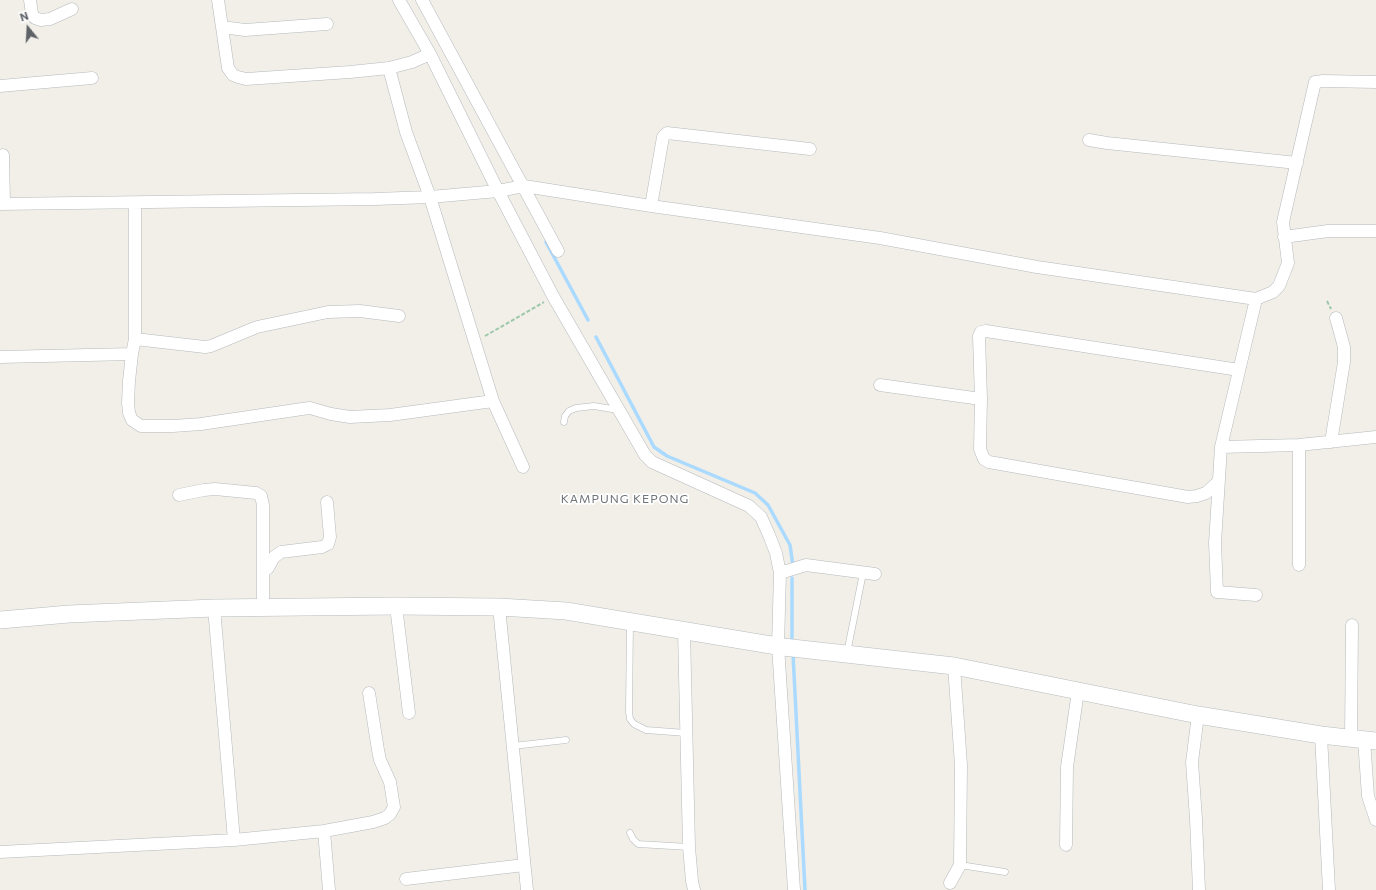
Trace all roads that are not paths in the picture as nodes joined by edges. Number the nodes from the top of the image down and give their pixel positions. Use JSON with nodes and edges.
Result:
{"nodes":[{"id":1,"x":30,"y":0,"type":"edge"},
{"id":2,"x":218,"y":0,"type":"edge"},
{"id":3,"x":399,"y":0,"type":"edge"},
{"id":4,"x":422,"y":0,"type":"edge"},
{"id":5,"x":72,"y":9,"type":"dead end"},
{"id":6,"x":328,"y":24,"type":"dead end"},
{"id":7,"x":222,"y":27,"type":"junction"},
{"id":8,"x":430,"y":54,"type":"junction"},
{"id":9,"x":389,"y":68,"type":"junction"},
{"id":10,"x":92,"y":78,"type":"dead end"},
{"id":11,"x":1376,"y":82,"type":"edge"},
{"id":12,"x":0,"y":86,"type":"edge"},
{"id":13,"x":1089,"y":140,"type":"dead end"},
{"id":14,"x":810,"y":149,"type":"dead end"},
{"id":15,"x":3,"y":155,"type":"dead end"},
{"id":16,"x":1297,"y":163,"type":"junction"},
{"id":17,"x":522,"y":186,"type":"junction"},
{"id":18,"x":500,"y":191,"type":"junction"},
{"id":19,"x":430,"y":197,"type":"junction"},
{"id":20,"x":2,"y":203,"type":"edge"},
{"id":21,"x":135,"y":203,"type":"junction"},
{"id":22,"x":651,"y":206,"type":"junction"},
{"id":23,"x":1376,"y":231,"type":"edge"},
{"id":24,"x":1284,"y":237,"type":"junction"},
{"id":25,"x":558,"y":251,"type":"dead end"},
{"id":26,"x":1256,"y":299,"type":"junction"},
{"id":27,"x":399,"y":316,"type":"dead end"},
{"id":28,"x":1336,"y":318,"type":"dead end"},
{"id":29,"x":135,"y":339,"type":"junction"},
{"id":30,"x":132,"y":354,"type":"junction"},
{"id":31,"x":0,"y":357,"type":"edge"},
{"id":32,"x":1239,"y":370,"type":"junction"},
{"id":33,"x":880,"y":385,"type":"dead end"},
{"id":34,"x":981,"y":399,"type":"junction"},
{"id":35,"x":493,"y":401,"type":"junction"},
{"id":36,"x":619,"y":410,"type":"junction"},
{"id":37,"x":564,"y":422,"type":"dead end"},
{"id":38,"x":1376,"y":438,"type":"edge"},
{"id":39,"x":1331,"y":442,"type":"junction"},
{"id":40,"x":1299,"y":445,"type":"junction"},
{"id":41,"x":1221,"y":447,"type":"junction"},
{"id":42,"x":523,"y":467,"type":"dead end"},
{"id":43,"x":1218,"y":482,"type":"junction"},
{"id":44,"x":179,"y":495,"type":"dead end"},
{"id":45,"x":327,"y":502,"type":"dead end"},
{"id":46,"x":1299,"y":565,"type":"dead end"},
{"id":47,"x":262,"y":571,"type":"junction"},
{"id":48,"x":863,"y":572,"type":"junction"},
{"id":49,"x":780,"y":573,"type":"junction"},
{"id":50,"x":875,"y":574,"type":"dead end"},
{"id":51,"x":1256,"y":595,"type":"dead end"},
{"id":52,"x":396,"y":606,"type":"junction"},
{"id":53,"x":262,"y":607,"type":"junction"},
{"id":54,"x":499,"y":607,"type":"junction"},
{"id":55,"x":0,"y":608,"type":"edge"},
{"id":56,"x":214,"y":608,"type":"junction"},
{"id":57,"x":69,"y":614,"type":"junction"},
{"id":58,"x":0,"y":620,"type":"edge"},
{"id":59,"x":630,"y":622,"type":"junction"},
{"id":60,"x":1352,"y":625,"type":"dead end"},
{"id":61,"x":684,"y":631,"type":"junction"},
{"id":62,"x":780,"y":647,"type":"junction"},
{"id":63,"x":846,"y":654,"type":"junction"},
{"id":64,"x":954,"y":666,"type":"junction"},
{"id":65,"x":1078,"y":691,"type":"junction"},
{"id":66,"x":369,"y":693,"type":"dead end"},
{"id":67,"x":409,"y":713,"type":"dead end"},
{"id":68,"x":1198,"y":715,"type":"junction"},
{"id":69,"x":686,"y":733,"type":"junction"},
{"id":70,"x":1321,"y":735,"type":"junction"},
{"id":71,"x":1364,"y":739,"type":"edge"},
{"id":72,"x":566,"y":740,"type":"dead end"},
{"id":73,"x":513,"y":746,"type":"junction"},
{"id":74,"x":1376,"y":820,"type":"edge"},
{"id":75,"x":324,"y":831,"type":"junction"},
{"id":76,"x":630,"y":833,"type":"dead end"},
{"id":77,"x":234,"y":840,"type":"junction"},
{"id":78,"x":1066,"y":845,"type":"dead end"},
{"id":79,"x":689,"y":847,"type":"junction"},
{"id":80,"x":0,"y":852,"type":"edge"},
{"id":81,"x":524,"y":865,"type":"junction"},
{"id":82,"x":960,"y":865,"type":"junction"},
{"id":83,"x":1005,"y":872,"type":"dead end"},
{"id":84,"x":406,"y":879,"type":"dead end"},
{"id":85,"x":950,"y":883,"type":"dead end"},
{"id":86,"x":329,"y":890,"type":"edge"},
{"id":87,"x":527,"y":890,"type":"edge"},
{"id":88,"x":694,"y":890,"type":"edge"},
{"id":89,"x":794,"y":890,"type":"edge"},
{"id":90,"x":1198,"y":890,"type":"edge"},
{"id":91,"x":1329,"y":890,"type":"edge"}],
"edges":[{"from":1,"to":5,"type":"street"},
{"from":2,"to":7,"type":"street"},
{"from":3,"to":8,"type":"street"},
{"from":4,"to":17,"type":"street"},
{"from":6,"to":7,"type":"street"},
{"from":7,"to":9,"type":"street"},
{"from":8,"to":9,"type":"street"},
{"from":8,"to":18,"type":"street"},
{"from":9,"to":19,"type":"street"},
{"from":10,"to":12,"type":"street"},
{"from":11,"to":16,"type":"street"},
{"from":13,"to":16,"type":"street"},
{"from":14,"to":22,"type":"street"},
{"from":15,"to":20,"type":"street"},
{"from":16,"to":24,"type":"street"},
{"from":17,"to":18,"type":"street"},
{"from":17,"to":22,"type":"street"},
{"from":17,"to":25,"type":"street"},
{"from":18,"to":19,"type":"street"},
{"from":18,"to":36,"type":"street"},
{"from":19,"to":21,"type":"street"},
{"from":19,"to":35,"type":"street"},
{"from":20,"to":21,"type":"street"},
{"from":21,"to":29,"type":"street"},
{"from":22,"to":26,"type":"street"},
{"from":23,"to":24,"type":"street"},
{"from":24,"to":26,"type":"street"},
{"from":26,"to":32,"type":"street"},
{"from":27,"to":29,"type":"street"},
{"from":28,"to":39,"type":"street"},
{"from":29,"to":30,"type":"street"},
{"from":30,"to":31,"type":"street"},
{"from":30,"to":35,"type":"street"},
{"from":32,"to":34,"type":"street"},
{"from":32,"to":41,"type":"street"},
{"from":33,"to":34,"type":"street"},
{"from":34,"to":43,"type":"street"},
{"from":35,"to":42,"type":"street"},
{"from":36,"to":37,"type":"lane"},
{"from":36,"to":49,"type":"street"},
{"from":38,"to":39,"type":"street"},
{"from":39,"to":40,"type":"street"},
{"from":40,"to":41,"type":"street"},
{"from":40,"to":46,"type":"street"},
{"from":41,"to":43,"type":"street"},
{"from":43,"to":51,"type":"street"},
{"from":44,"to":47,"type":"street"},
{"from":45,"to":47,"type":"street"},
{"from":47,"to":53,"type":"street"},
{"from":48,"to":49,"type":"street"},
{"from":48,"to":50,"type":"street"},
{"from":48,"to":63,"type":"lane"},
{"from":49,"to":62,"type":"street"},
{"from":52,"to":53,"type":"main road"},
{"from":52,"to":54,"type":"main road"},
{"from":52,"to":67,"type":"street"},
{"from":53,"to":56,"type":"main road"},
{"from":54,"to":59,"type":"main road"},
{"from":54,"to":73,"type":"street"},
{"from":55,"to":57,"type":"main road"},
{"from":56,"to":57,"type":"main road"},
{"from":56,"to":77,"type":"street"},
{"from":57,"to":58,"type":"main road"},
{"from":59,"to":61,"type":"main road"},
{"from":59,"to":69,"type":"lane"},
{"from":60,"to":71,"type":"street"},
{"from":61,"to":62,"type":"main road"},
{"from":61,"to":69,"type":"street"},
{"from":62,"to":63,"type":"main road"},
{"from":62,"to":89,"type":"street"},
{"from":63,"to":64,"type":"main road"},
{"from":64,"to":65,"type":"main road"},
{"from":64,"to":82,"type":"street"},
{"from":65,"to":68,"type":"main road"},
{"from":65,"to":78,"type":"street"},
{"from":66,"to":75,"type":"street"},
{"from":68,"to":70,"type":"main road"},
{"from":68,"to":90,"type":"street"},
{"from":69,"to":79,"type":"street"},
{"from":70,"to":71,"type":"main road"},
{"from":70,"to":91,"type":"street"},
{"from":71,"to":74,"type":"street"},
{"from":72,"to":73,"type":"lane"},
{"from":73,"to":81,"type":"street"},
{"from":75,"to":77,"type":"street"},
{"from":75,"to":86,"type":"street"},
{"from":76,"to":79,"type":"lane"},
{"from":77,"to":80,"type":"street"},
{"from":79,"to":88,"type":"street"},
{"from":81,"to":84,"type":"street"},
{"from":81,"to":87,"type":"street"},
{"from":82,"to":83,"type":"lane"},
{"from":82,"to":85,"type":"street"}]}
